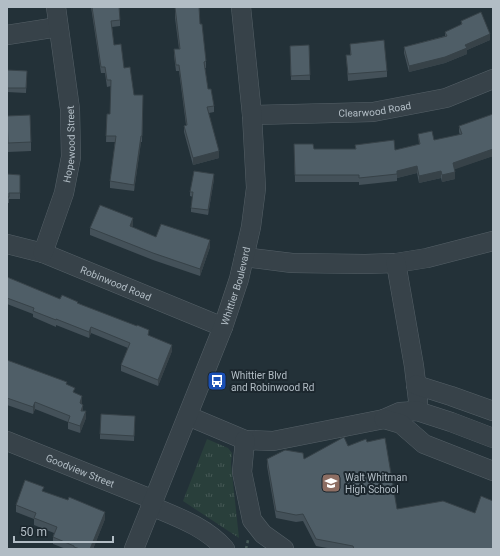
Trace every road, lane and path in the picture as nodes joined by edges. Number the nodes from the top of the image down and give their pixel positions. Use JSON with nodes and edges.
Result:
{"nodes":[{"id":1,"x":56,"y":7,"type":"edge"},
{"id":2,"x":241,"y":7,"type":"edge"},
{"id":3,"x":58,"y":27,"type":"junction"},
{"id":4,"x":7,"y":35,"type":"edge"},
{"id":5,"x":493,"y":79,"type":"edge"},
{"id":6,"x":252,"y":115,"type":"junction"},
{"id":7,"x":493,"y":241,"type":"edge"},
{"id":8,"x":7,"y":244,"type":"edge"},
{"id":9,"x":43,"y":253,"type":"junction"},
{"id":10,"x":244,"y":257,"type":"junction"},
{"id":11,"x":396,"y":263,"type":"junction"},
{"id":12,"x":224,"y":327,"type":"junction"},
{"id":13,"x":416,"y":386,"type":"junction"},
{"id":14,"x":417,"y":410,"type":"junction"},
{"id":15,"x":493,"y":412,"type":"edge"},
{"id":16,"x":188,"y":416,"type":"junction"},
{"id":17,"x":384,"y":419,"type":"junction"},
{"id":18,"x":493,"y":438,"type":"edge"},
{"id":19,"x":245,"y":440,"type":"junction"},
{"id":20,"x":7,"y":441,"type":"edge"},
{"id":21,"x":493,"y":471,"type":"edge"},
{"id":22,"x":152,"y":503,"type":"junction"},
{"id":23,"x":134,"y":549,"type":"edge"},
{"id":24,"x":225,"y":549,"type":"edge"},
{"id":25,"x":284,"y":549,"type":"edge"}],
"edges":[{"from":1,"to":3,"type":"street","name":"Hopewood Street"},
{"from":2,"to":6,"type":"street","name":"Whittier Boulevard"},
{"from":3,"to":4,"type":"street"},
{"from":3,"to":9,"type":"street","name":"Hopewood Street"},
{"from":5,"to":6,"type":"street","name":"Clearwood Road"},
{"from":6,"to":10,"type":"street","name":"Whittier Boulevard"},
{"from":7,"to":11,"type":"street"},
{"from":8,"to":9,"type":"street","name":"Robinwood Road"},
{"from":9,"to":12,"type":"street","name":"Robinwood Road"},
{"from":10,"to":11,"type":"street"},
{"from":10,"to":12,"type":"street","name":"Whittier Boulevard"},
{"from":11,"to":13,"type":"street"},
{"from":12,"to":16,"type":"street","name":"Whittier Boulevard"},
{"from":13,"to":14,"type":"street"},
{"from":13,"to":15,"type":"street"},
{"from":14,"to":17,"type":"street"},
{"from":14,"to":18,"type":"street"},
{"from":16,"to":19,"type":"street"},
{"from":16,"to":22,"type":"street","name":"Whittier Boulevard"},
{"from":17,"to":19,"type":"street"},
{"from":17,"to":21,"type":"street"},
{"from":19,"to":25,"type":"street"},
{"from":20,"to":22,"type":"street","name":"Goodview Street"},
{"from":22,"to":23,"type":"street","name":"Whittier Boulevard"},
{"from":22,"to":24,"type":"street","name":"Goodview Street"}]}
